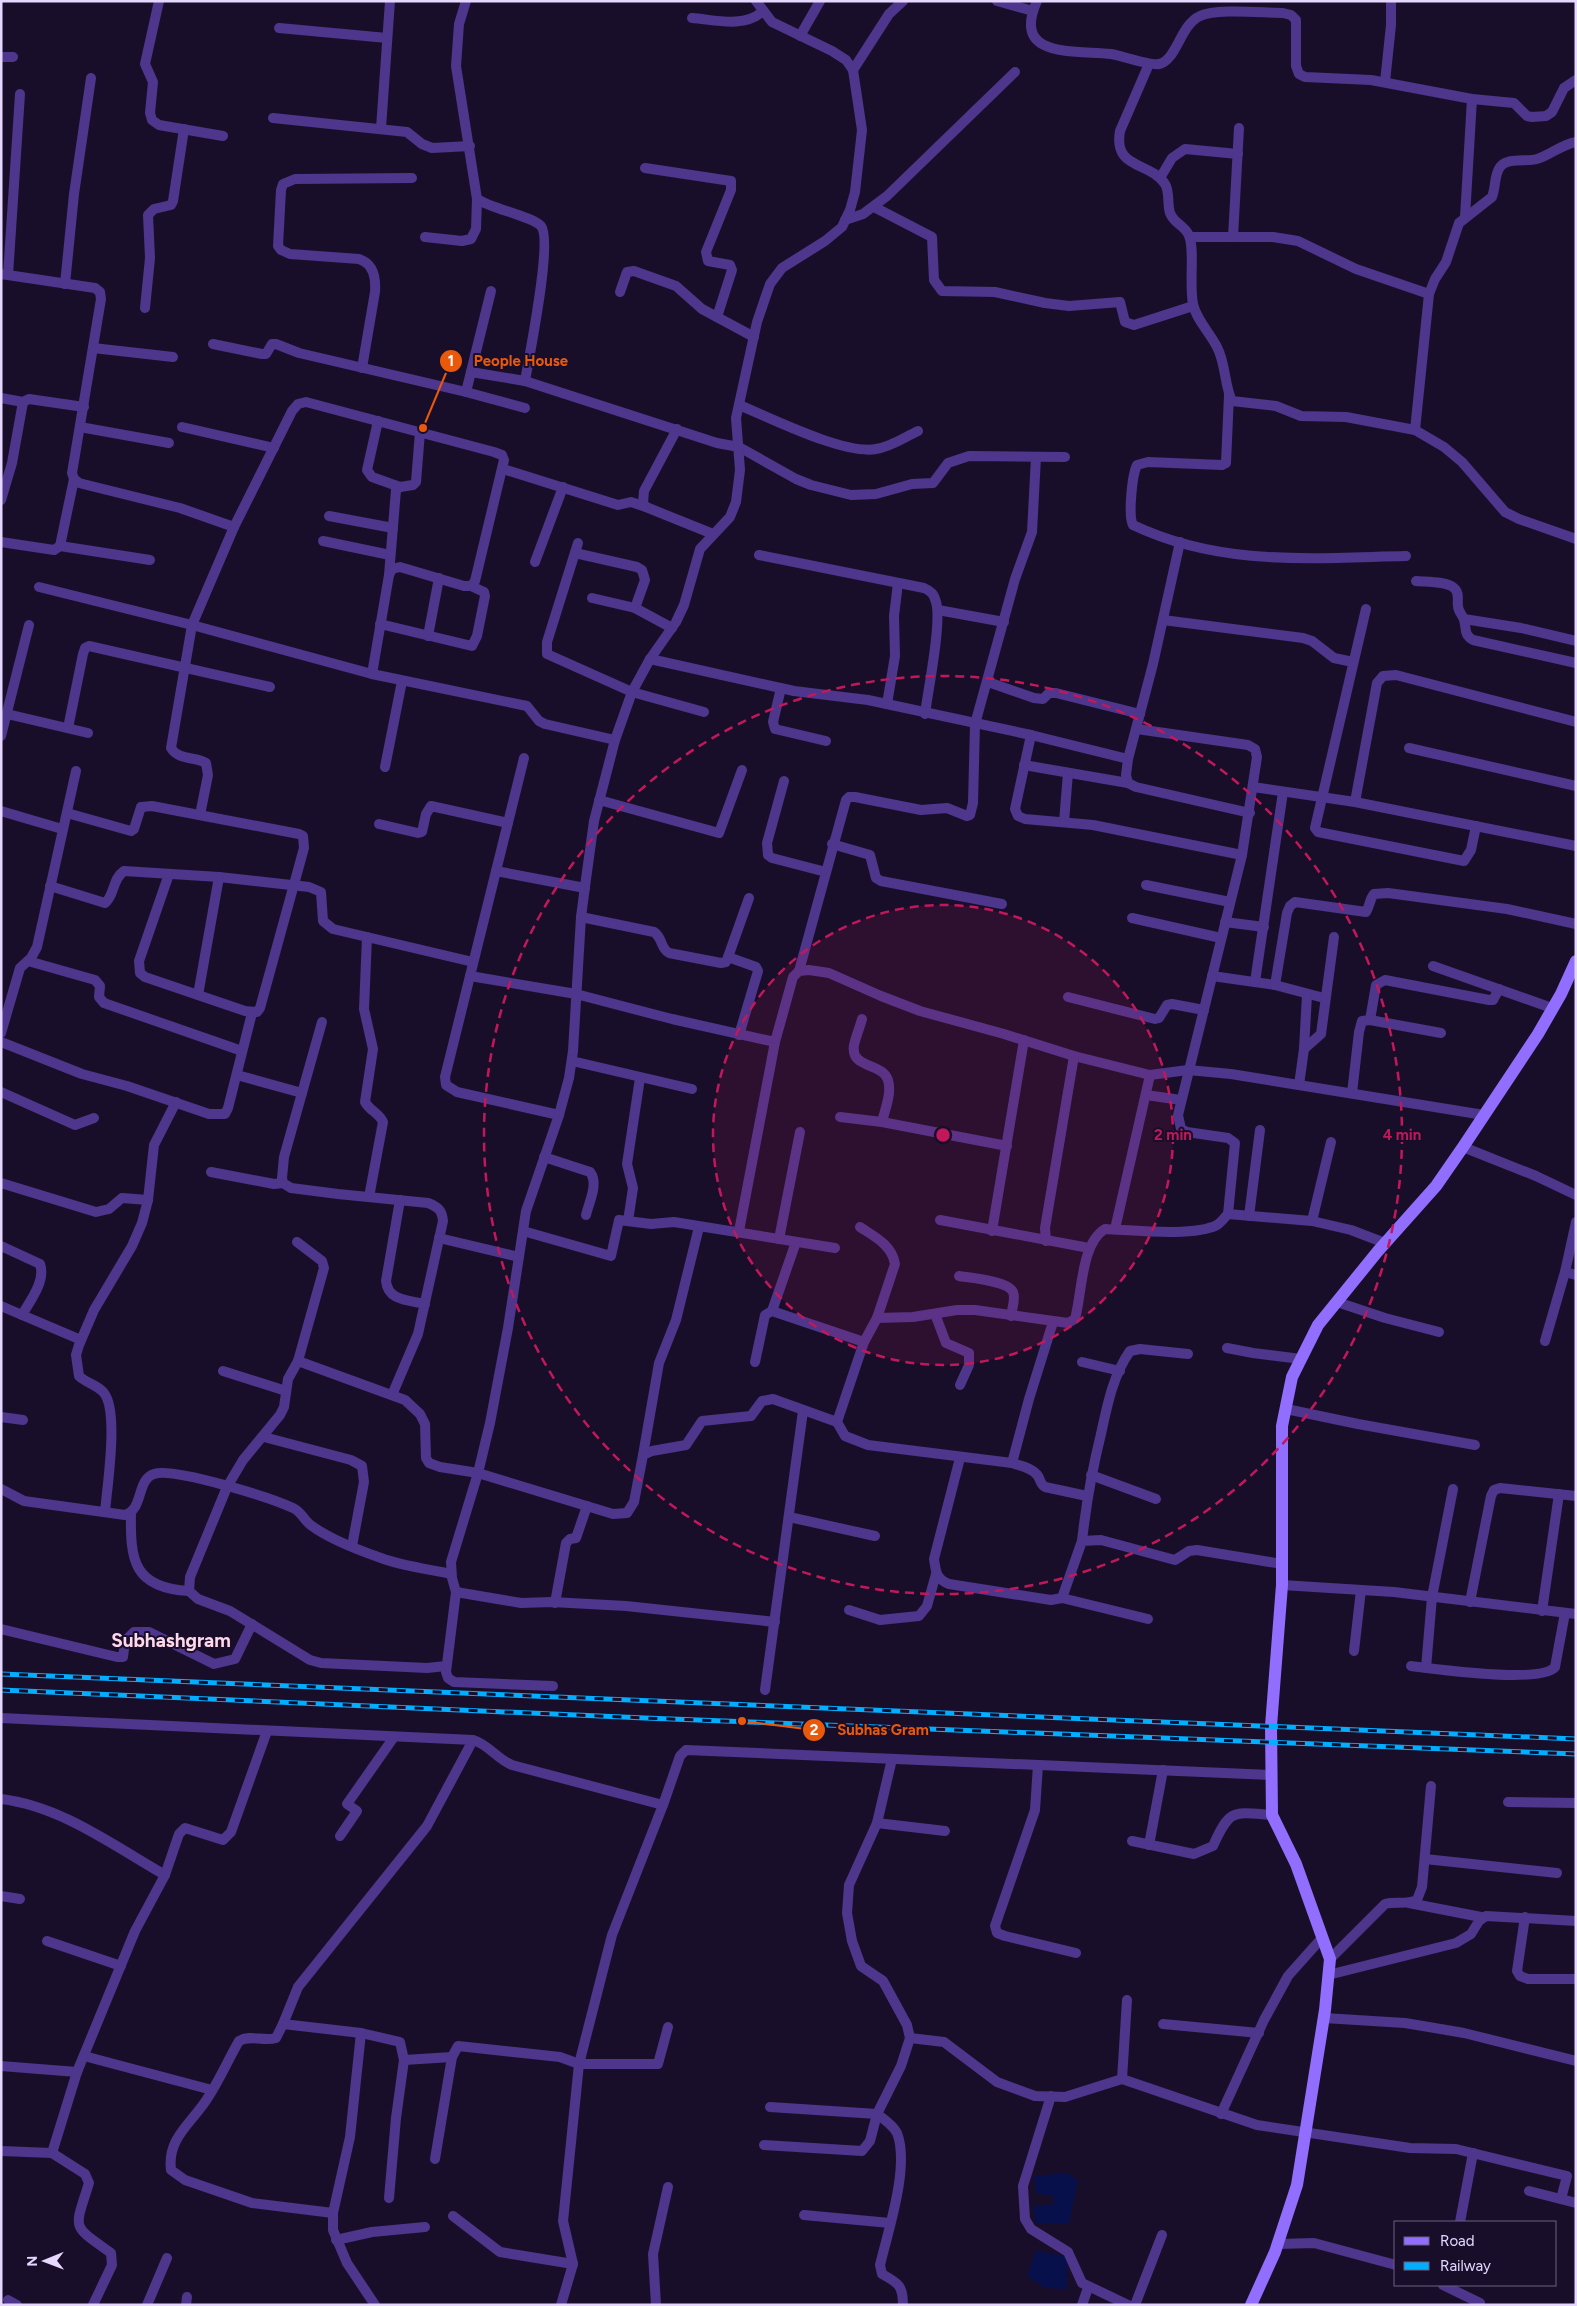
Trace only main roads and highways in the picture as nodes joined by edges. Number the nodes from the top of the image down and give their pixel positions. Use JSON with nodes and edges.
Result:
{"nodes":[{"id":1,"x":1576,"y":961,"type":"edge"},
{"id":2,"x":1252,"y":2305,"type":"edge"}],
"edges":[{"from":1,"to":2,"type":"main road"}]}
